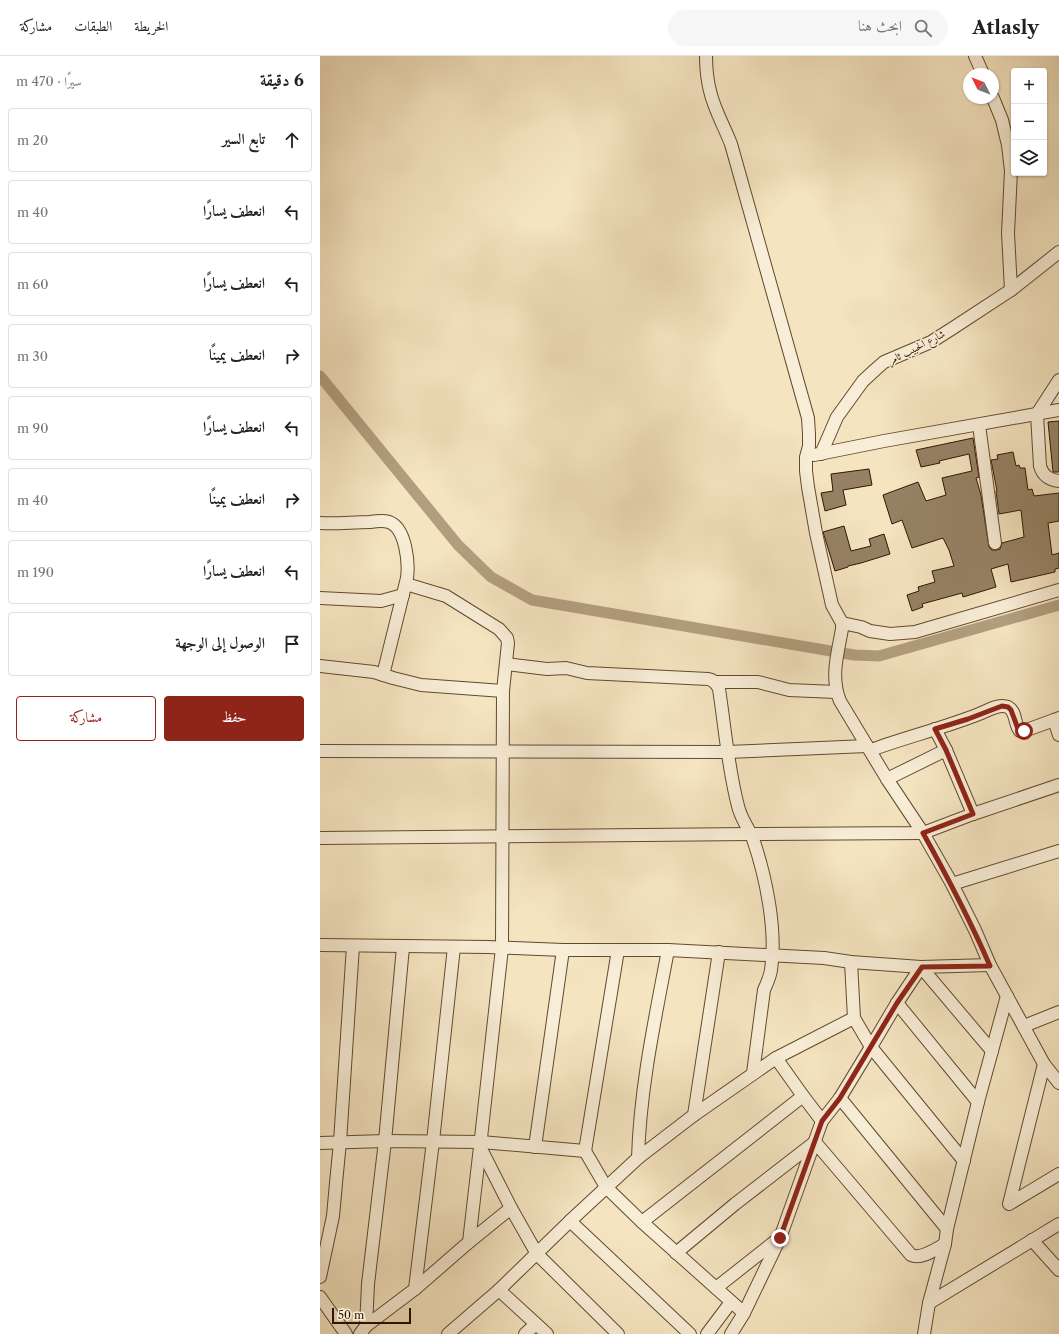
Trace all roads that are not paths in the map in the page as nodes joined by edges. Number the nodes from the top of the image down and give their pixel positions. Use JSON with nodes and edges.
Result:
{"nodes":[{"id":1,"x":706,"y":56,"type":"edge"},
{"id":2,"x":975,"y":56,"type":"edge"},
{"id":3,"x":980,"y":68,"type":"edge"},
{"id":4,"x":995,"y":104,"type":"edge"},
{"id":5,"x":1059,"y":252,"type":"edge"},
{"id":6,"x":1010,"y":290,"type":"junction"},
{"id":7,"x":1059,"y":380,"type":"edge"},
{"id":8,"x":1059,"y":410,"type":"edge"},
{"id":9,"x":1037,"y":414,"type":"junction"},
{"id":10,"x":979,"y":425,"type":"junction"},
{"id":11,"x":821,"y":454,"type":"junction"},
{"id":12,"x":806,"y":457,"type":"junction"},
{"id":13,"x":1059,"y":481,"type":"edge"},
{"id":14,"x":320,"y":523,"type":"edge"},
{"id":15,"x":995,"y":543,"type":"dead end"},
{"id":16,"x":405,"y":589,"type":"junction"},
{"id":17,"x":1059,"y":590,"type":"edge"},
{"id":18,"x":320,"y":598,"type":"edge"},
{"id":19,"x":842,"y":626,"type":"junction"},
{"id":20,"x":506,"y":664,"type":"junction"},
{"id":21,"x":320,"y":666,"type":"edge"},
{"id":22,"x":383,"y":675,"type":"junction"},
{"id":23,"x":715,"y":682,"type":"junction"},
{"id":24,"x":504,"y":691,"type":"junction"},
{"id":25,"x":836,"y":692,"type":"junction"},
{"id":26,"x":1056,"y":719,"type":"edge"},
{"id":27,"x":935,"y":729,"type":"junction"},
{"id":28,"x":1059,"y":735,"type":"edge"},
{"id":29,"x":869,"y":748,"type":"junction"},
{"id":30,"x":946,"y":750,"type":"junction"},
{"id":31,"x":320,"y":751,"type":"edge"},
{"id":32,"x":503,"y":751,"type":"junction"},
{"id":33,"x":728,"y":752,"type":"junction"},
{"id":34,"x":887,"y":779,"type":"junction"},
{"id":35,"x":1059,"y":785,"type":"edge"},
{"id":36,"x":973,"y":814,"type":"junction"},
{"id":37,"x":923,"y":833,"type":"junction"},
{"id":38,"x":751,"y":834,"type":"junction"},
{"id":39,"x":503,"y":836,"type":"junction"},
{"id":40,"x":320,"y":838,"type":"edge"},
{"id":41,"x":1059,"y":851,"type":"edge"},
{"id":42,"x":952,"y":884,"type":"junction"},
{"id":43,"x":320,"y":945,"type":"edge"},
{"id":44,"x":353,"y":946,"type":"junction"},
{"id":45,"x":403,"y":947,"type":"junction"},
{"id":46,"x":454,"y":947,"type":"junction"},
{"id":47,"x":502,"y":948,"type":"junction"},
{"id":48,"x":563,"y":950,"type":"junction"},
{"id":49,"x":618,"y":950,"type":"junction"},
{"id":50,"x":668,"y":950,"type":"junction"},
{"id":51,"x":719,"y":952,"type":"junction"},
{"id":52,"x":772,"y":956,"type":"junction"},
{"id":53,"x":851,"y":962,"type":"junction"},
{"id":54,"x":990,"y":966,"type":"junction"},
{"id":55,"x":922,"y":967,"type":"junction"},
{"id":56,"x":1007,"y":996,"type":"junction"},
{"id":57,"x":897,"y":1003,"type":"junction"},
{"id":58,"x":1059,"y":1012,"type":"edge"},
{"id":59,"x":854,"y":1018,"type":"junction"},
{"id":60,"x":1024,"y":1026,"type":"junction"},
{"id":61,"x":871,"y":1047,"type":"junction"},
{"id":62,"x":992,"y":1051,"type":"junction"},
{"id":63,"x":776,"y":1058,"type":"junction"},
{"id":64,"x":1051,"y":1069,"type":"edge"},
{"id":65,"x":753,"y":1073,"type":"junction"},
{"id":66,"x":1059,"y":1083,"type":"edge"},
{"id":67,"x":803,"y":1096,"type":"junction"},
{"id":68,"x":840,"y":1098,"type":"junction"},
{"id":69,"x":978,"y":1102,"type":"junction"},
{"id":70,"x":694,"y":1115,"type":"junction"},
{"id":71,"x":822,"y":1121,"type":"junction"},
{"id":72,"x":385,"y":1141,"type":"junction"},
{"id":73,"x":433,"y":1141,"type":"junction"},
{"id":74,"x":340,"y":1142,"type":"junction"},
{"id":75,"x":815,"y":1142,"type":"junction"},
{"id":76,"x":320,"y":1143,"type":"edge"},
{"id":77,"x":481,"y":1145,"type":"junction"},
{"id":78,"x":535,"y":1146,"type":"junction"},
{"id":79,"x":585,"y":1151,"type":"junction"},
{"id":80,"x":638,"y":1158,"type":"junction"},
{"id":81,"x":964,"y":1161,"type":"junction"},
{"id":82,"x":1059,"y":1174,"type":"edge"},
{"id":83,"x":606,"y":1187,"type":"junction"},
{"id":84,"x":511,"y":1208,"type":"junction"},
{"id":85,"x":570,"y":1221,"type":"junction"},
{"id":86,"x":642,"y":1222,"type":"junction"},
{"id":87,"x":1059,"y":1224,"type":"edge"},
{"id":88,"x":947,"y":1229,"type":"junction"},
{"id":89,"x":780,"y":1238,"type":"junction"},
{"id":90,"x":1032,"y":1240,"type":"junction"},
{"id":91,"x":469,"y":1242,"type":"junction"},
{"id":92,"x":945,"y":1244,"type":"junction"},
{"id":93,"x":676,"y":1253,"type":"junction"},
{"id":94,"x":537,"y":1254,"type":"junction"},
{"id":95,"x":1059,"y":1270,"type":"edge"},
{"id":96,"x":320,"y":1278,"type":"edge"},
{"id":97,"x":716,"y":1288,"type":"junction"},
{"id":98,"x":415,"y":1289,"type":"junction"},
{"id":99,"x":499,"y":1290,"type":"junction"},
{"id":100,"x":320,"y":1297,"type":"edge"},
{"id":101,"x":731,"y":1302,"type":"junction"},
{"id":102,"x":929,"y":1303,"type":"junction"},
{"id":103,"x":744,"y":1313,"type":"junction"},
{"id":104,"x":536,"y":1324,"type":"junction"},
{"id":105,"x":363,"y":1330,"type":"edge"},
{"id":106,"x":346,"y":1334,"type":"edge"},
{"id":107,"x":448,"y":1334,"type":"edge"},
{"id":108,"x":525,"y":1334,"type":"edge"},
{"id":109,"x":547,"y":1334,"type":"edge"},
{"id":110,"x":618,"y":1334,"type":"edge"},
{"id":111,"x":690,"y":1334,"type":"edge"},
{"id":112,"x":707,"y":1334,"type":"edge"},
{"id":113,"x":731,"y":1334,"type":"edge"},
{"id":114,"x":924,"y":1334,"type":"edge"}],
"edges":[{"from":1,"to":12,"type":"street"},
{"from":2,"to":3,"type":"street"},
{"from":4,"to":6,"type":"street"},
{"from":5,"to":6,"type":"street","name":"شارع الحبيب ثامر"},
{"from":6,"to":11,"type":"street","name":"شارع الحبيب ثامر"},
{"from":7,"to":9,"type":"street"},
{"from":8,"to":9,"type":"street"},
{"from":9,"to":10,"type":"street"},
{"from":9,"to":13,"type":"street"},
{"from":10,"to":11,"type":"street"},
{"from":10,"to":15,"type":"street"},
{"from":11,"to":12,"type":"street"},
{"from":12,"to":19,"type":"street"},
{"from":14,"to":16,"type":"street"},
{"from":16,"to":18,"type":"street"},
{"from":16,"to":20,"type":"street"},
{"from":16,"to":22,"type":"street"},
{"from":17,"to":19,"type":"street"},
{"from":19,"to":25,"type":"street"},
{"from":20,"to":23,"type":"street"},
{"from":20,"to":24,"type":"street"},
{"from":21,"to":22,"type":"street"},
{"from":22,"to":24,"type":"street"},
{"from":23,"to":25,"type":"street"},
{"from":23,"to":33,"type":"street"},
{"from":24,"to":32,"type":"street"},
{"from":25,"to":29,"type":"street"},
{"from":26,"to":27,"type":"street"},
{"from":26,"to":28,"type":"street"},
{"from":27,"to":29,"type":"street"},
{"from":27,"to":30,"type":"street"},
{"from":29,"to":33,"type":"street"},
{"from":29,"to":34,"type":"street"},
{"from":30,"to":34,"type":"street"},
{"from":30,"to":36,"type":"street"},
{"from":31,"to":32,"type":"street"},
{"from":32,"to":33,"type":"street"},
{"from":32,"to":39,"type":"street"},
{"from":33,"to":38,"type":"street"},
{"from":34,"to":37,"type":"street"},
{"from":35,"to":36,"type":"street"},
{"from":36,"to":37,"type":"street"},
{"from":37,"to":38,"type":"street"},
{"from":37,"to":42,"type":"street"},
{"from":38,"to":39,"type":"street"},
{"from":38,"to":52,"type":"street"},
{"from":39,"to":40,"type":"street"},
{"from":39,"to":47,"type":"street"},
{"from":41,"to":42,"type":"street"},
{"from":42,"to":54,"type":"street"},
{"from":43,"to":44,"type":"street"},
{"from":44,"to":45,"type":"street"},
{"from":44,"to":74,"type":"street"},
{"from":45,"to":46,"type":"street"},
{"from":45,"to":72,"type":"street"},
{"from":46,"to":47,"type":"street"},
{"from":46,"to":73,"type":"street"},
{"from":47,"to":48,"type":"street"},
{"from":47,"to":77,"type":"street"},
{"from":48,"to":49,"type":"street"},
{"from":48,"to":78,"type":"street"},
{"from":49,"to":50,"type":"street"},
{"from":49,"to":79,"type":"street"},
{"from":50,"to":51,"type":"street"},
{"from":50,"to":80,"type":"street"},
{"from":51,"to":52,"type":"street"},
{"from":51,"to":70,"type":"street"},
{"from":52,"to":53,"type":"street"},
{"from":52,"to":65,"type":"street"},
{"from":53,"to":55,"type":"street"},
{"from":53,"to":59,"type":"street"},
{"from":54,"to":55,"type":"street"},
{"from":54,"to":56,"type":"street"},
{"from":55,"to":57,"type":"street"},
{"from":55,"to":62,"type":"street"},
{"from":56,"to":60,"type":"street"},
{"from":56,"to":62,"type":"street"},
{"from":57,"to":61,"type":"street"},
{"from":57,"to":69,"type":"street"},
{"from":58,"to":60,"type":"street"},
{"from":59,"to":61,"type":"street"},
{"from":59,"to":63,"type":"street"},
{"from":60,"to":64,"type":"street"},
{"from":61,"to":68,"type":"street"},
{"from":61,"to":81,"type":"street"},
{"from":62,"to":69,"type":"street"},
{"from":63,"to":65,"type":"street"},
{"from":63,"to":67,"type":"street"},
{"from":64,"to":66,"type":"street"},
{"from":64,"to":82,"type":"street"},
{"from":65,"to":70,"type":"street"},
{"from":67,"to":71,"type":"street"},
{"from":67,"to":86,"type":"street"},
{"from":68,"to":71,"type":"street"},
{"from":68,"to":88,"type":"street"},
{"from":69,"to":81,"type":"street"},
{"from":70,"to":80,"type":"street"},
{"from":71,"to":75,"type":"street"},
{"from":72,"to":73,"type":"street"},
{"from":72,"to":74,"type":"street"},
{"from":72,"to":105,"type":"street"},
{"from":73,"to":77,"type":"street"},
{"from":73,"to":98,"type":"street"},
{"from":74,"to":76,"type":"street"},
{"from":74,"to":96,"type":"street"},
{"from":75,"to":89,"type":"street"},
{"from":75,"to":92,"type":"street"},
{"from":75,"to":93,"type":"street"},
{"from":77,"to":78,"type":"street"},
{"from":77,"to":84,"type":"street"},
{"from":77,"to":91,"type":"street"},
{"from":78,"to":79,"type":"street"},
{"from":79,"to":83,"type":"street"},
{"from":80,"to":83,"type":"street"},
{"from":81,"to":88,"type":"street"},
{"from":83,"to":85,"type":"street"},
{"from":83,"to":86,"type":"street"},
{"from":84,"to":91,"type":"street"},
{"from":84,"to":94,"type":"street"},
{"from":85,"to":94,"type":"street"},
{"from":85,"to":111,"type":"street"},
{"from":86,"to":93,"type":"street"},
{"from":87,"to":90,"type":"street"},
{"from":88,"to":92,"type":"street"},
{"from":89,"to":97,"type":"street"},
{"from":89,"to":103,"type":"street"},
{"from":90,"to":95,"type":"street"},
{"from":90,"to":102,"type":"street"},
{"from":91,"to":98,"type":"street"},
{"from":92,"to":102,"type":"street"},
{"from":93,"to":97,"type":"street"},
{"from":94,"to":99,"type":"street"},
{"from":94,"to":110,"type":"street"},
{"from":97,"to":101,"type":"street"},
{"from":98,"to":105,"type":"street"},
{"from":99,"to":104,"type":"street"},
{"from":99,"to":107,"type":"street"},
{"from":100,"to":106,"type":"street"},
{"from":101,"to":103,"type":"street"},
{"from":101,"to":112,"type":"street"},
{"from":102,"to":114,"type":"street"},
{"from":103,"to":113,"type":"street"},
{"from":104,"to":108,"type":"street"},
{"from":104,"to":109,"type":"street"}]}
